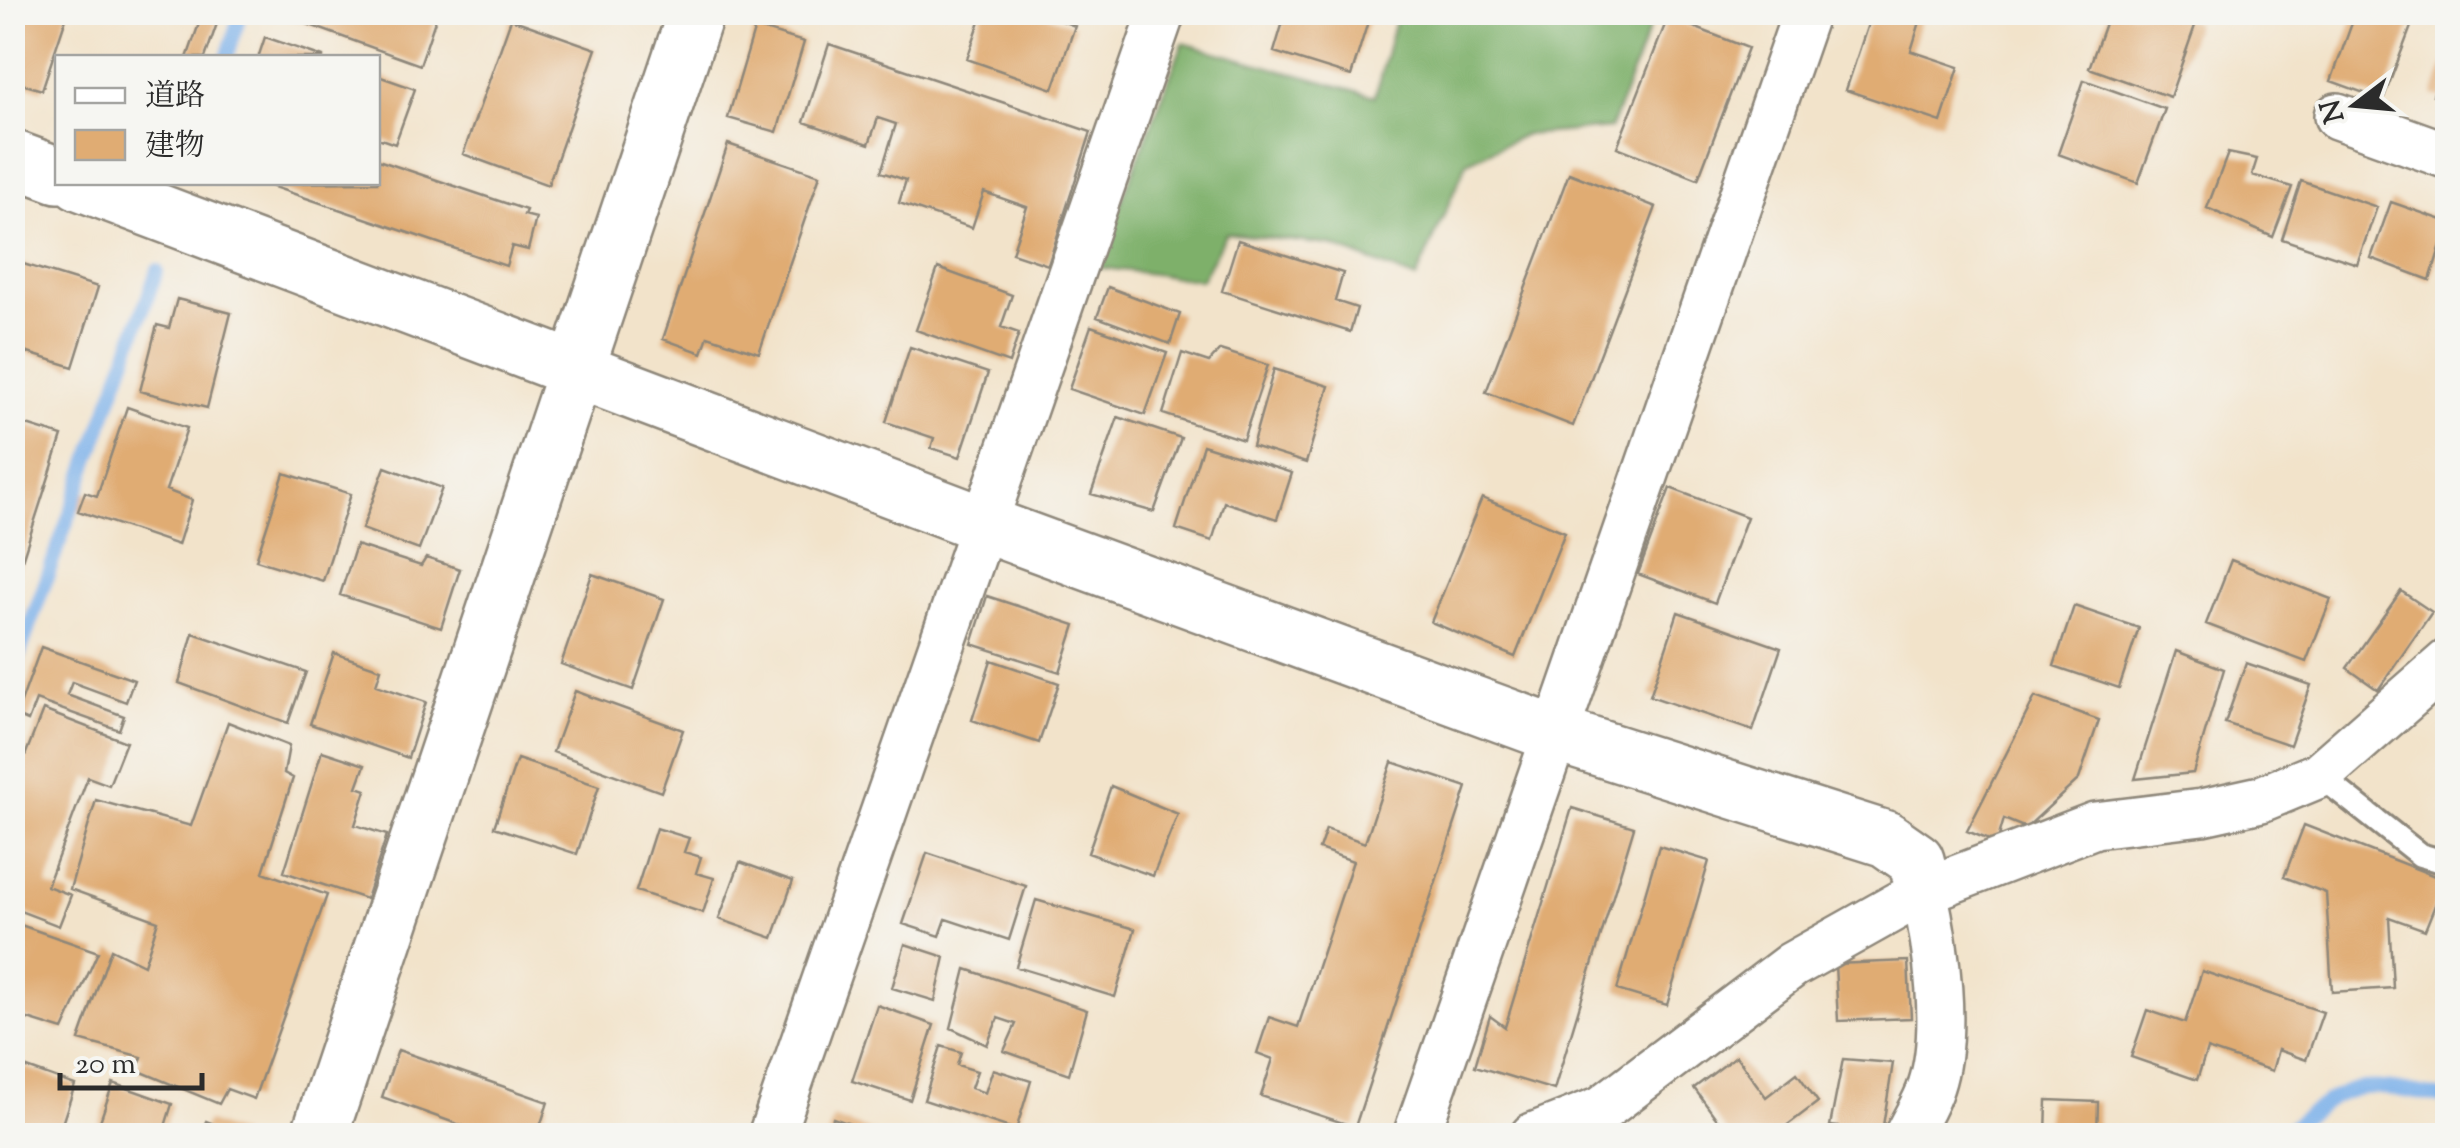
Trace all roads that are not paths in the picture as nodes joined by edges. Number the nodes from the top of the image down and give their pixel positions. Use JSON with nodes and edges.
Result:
{"nodes":[{"id":1,"x":696,"y":12,"type":"edge"},
{"id":2,"x":1162,"y":12,"type":"edge"},
{"id":3,"x":1806,"y":12,"type":"edge"},
{"id":4,"x":2336,"y":116,"type":"dead end"},
{"id":5,"x":2448,"y":156,"type":"edge"},
{"id":6,"x":12,"y":158,"type":"edge"},
{"id":7,"x":55,"y":173,"type":"edge"},
{"id":8,"x":87,"y":185,"type":"edge"},
{"id":9,"x":576,"y":367,"type":"junction"},
{"id":10,"x":983,"y":524,"type":"junction"},
{"id":11,"x":2448,"y":662,"type":"edge"},
{"id":12,"x":1554,"y":734,"type":"junction"},
{"id":13,"x":2319,"y":775,"type":"junction"},
{"id":14,"x":2448,"y":863,"type":"edge"},
{"id":15,"x":1924,"y":890,"type":"junction"},
{"id":16,"x":319,"y":1136,"type":"edge"},
{"id":17,"x":771,"y":1136,"type":"edge"},
{"id":18,"x":1416,"y":1136,"type":"edge"},
{"id":19,"x":1533,"y":1136,"type":"edge"},
{"id":20,"x":1907,"y":1136,"type":"edge"}],
"edges":[{"from":1,"to":9,"type":"street"},
{"from":2,"to":10,"type":"street"},
{"from":3,"to":12,"type":"street"},
{"from":4,"to":5,"type":"street"},
{"from":6,"to":7,"type":"street"},
{"from":8,"to":9,"type":"street"},
{"from":9,"to":10,"type":"street"},
{"from":9,"to":16,"type":"street"},
{"from":10,"to":12,"type":"street"},
{"from":10,"to":17,"type":"street"},
{"from":11,"to":13,"type":"street"},
{"from":12,"to":15,"type":"street"},
{"from":12,"to":18,"type":"street"},
{"from":13,"to":14,"type":"lane"},
{"from":13,"to":15,"type":"street"},
{"from":15,"to":19,"type":"street"},
{"from":15,"to":20,"type":"street"}]}
